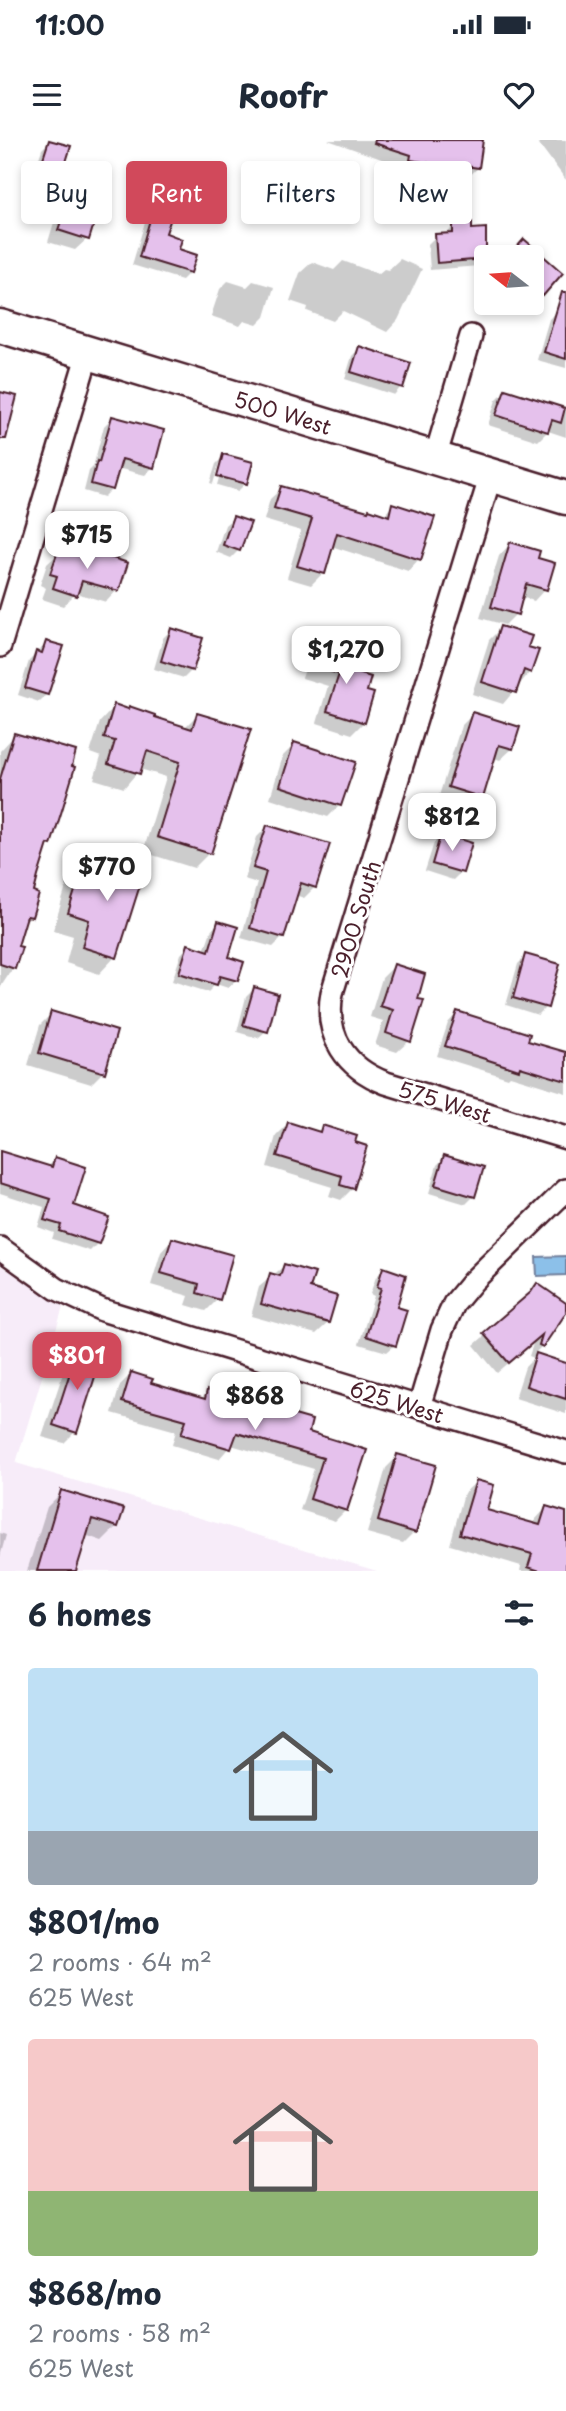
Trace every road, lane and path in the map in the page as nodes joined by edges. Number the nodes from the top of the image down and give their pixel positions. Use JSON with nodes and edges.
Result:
{"nodes":[{"id":1,"x":0,"y":326,"type":"edge"},
{"id":2,"x":471,"y":336,"type":"dead end"},
{"id":3,"x":88,"y":353,"type":"junction"},
{"id":4,"x":435,"y":458,"type":"junction"},
{"id":5,"x":491,"y":475,"type":"junction"},
{"id":6,"x":566,"y":498,"type":"edge"},
{"id":7,"x":0,"y":646,"type":"edge"},
{"id":8,"x":338,"y":1043,"type":"joint"},
{"id":9,"x":566,"y":1138,"type":"edge"},
{"id":10,"x":566,"y":1191,"type":"edge"},
{"id":11,"x":0,"y":1248,"type":"edge"},
{"id":12,"x":419,"y":1407,"type":"junction"},
{"id":13,"x":566,"y":1452,"type":"edge"}],
"edges":[{"from":1,"to":3,"type":"street","name":"500 West"},
{"from":2,"to":4,"type":"street"},
{"from":3,"to":4,"type":"street","name":"500 West"},
{"from":3,"to":7,"type":"street"},
{"from":4,"to":5,"type":"street","name":"500 West"},
{"from":5,"to":6,"type":"street","name":"500 West"},
{"from":5,"to":8,"type":"street","name":"2900 South"},
{"from":8,"to":9,"type":"street","name":"575 West"},
{"from":10,"to":12,"type":"street"},
{"from":11,"to":12,"type":"street","name":"625 West"},
{"from":12,"to":13,"type":"street","name":"625 West"}]}
